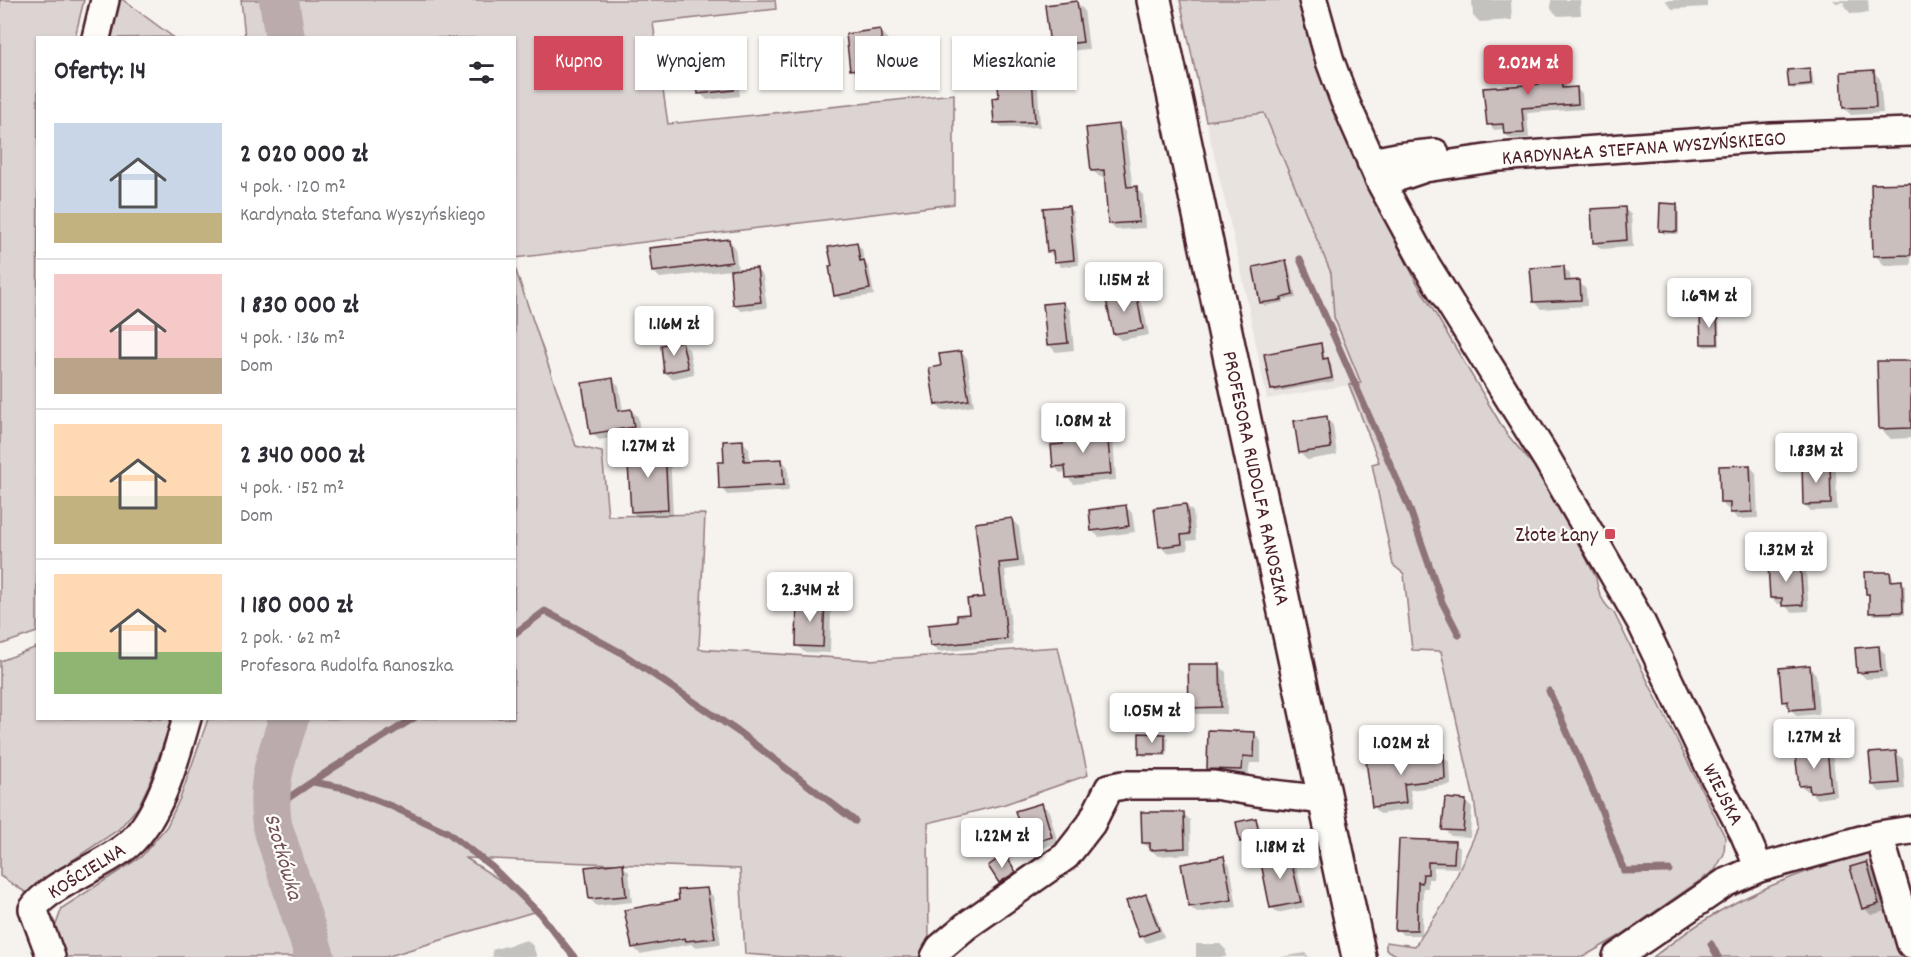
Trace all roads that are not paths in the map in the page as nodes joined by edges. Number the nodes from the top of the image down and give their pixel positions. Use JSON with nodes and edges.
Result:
{"nodes":[{"id":1,"x":105,"y":0,"type":"edge"},
{"id":2,"x":1154,"y":0,"type":"edge"},
{"id":3,"x":1313,"y":0,"type":"edge"},
{"id":4,"x":96,"y":36,"type":"edge"},
{"id":5,"x":1911,"y":132,"type":"edge"},
{"id":6,"x":1376,"y":173,"type":"junction"},
{"id":7,"x":186,"y":720,"type":"edge"},
{"id":8,"x":1325,"y":800,"type":"junction"},
{"id":9,"x":1911,"y":830,"type":"edge"},
{"id":10,"x":1879,"y":835,"type":"junction"},
{"id":11,"x":1759,"y":868,"type":"junction"},
{"id":12,"x":1911,"y":944,"type":"edge"},
{"id":13,"x":51,"y":957,"type":"edge"},
{"id":14,"x":935,"y":957,"type":"edge"},
{"id":15,"x":1359,"y":957,"type":"edge"},
{"id":16,"x":1617,"y":957,"type":"edge"}],
"edges":[{"from":1,"to":4,"type":"street"},
{"from":2,"to":8,"type":"street","name":"PROFESORA RUDOLFA RANOSZKA"},
{"from":3,"to":6,"type":"street"},
{"from":5,"to":6,"type":"street","name":"KARDYNAŁA STEFANA WYSZYŃSKIEGO"},
{"from":6,"to":11,"type":"street","name":"WIEJSKA"},
{"from":7,"to":13,"type":"street","name":"KOŚCIELNA"},
{"from":8,"to":14,"type":"street"},
{"from":8,"to":15,"type":"street","name":"PROFESORA RUDOLFA RANOSZKA"},
{"from":9,"to":10,"type":"street"},
{"from":10,"to":11,"type":"street"},
{"from":10,"to":12,"type":"street"},
{"from":11,"to":16,"type":"street"}]}
